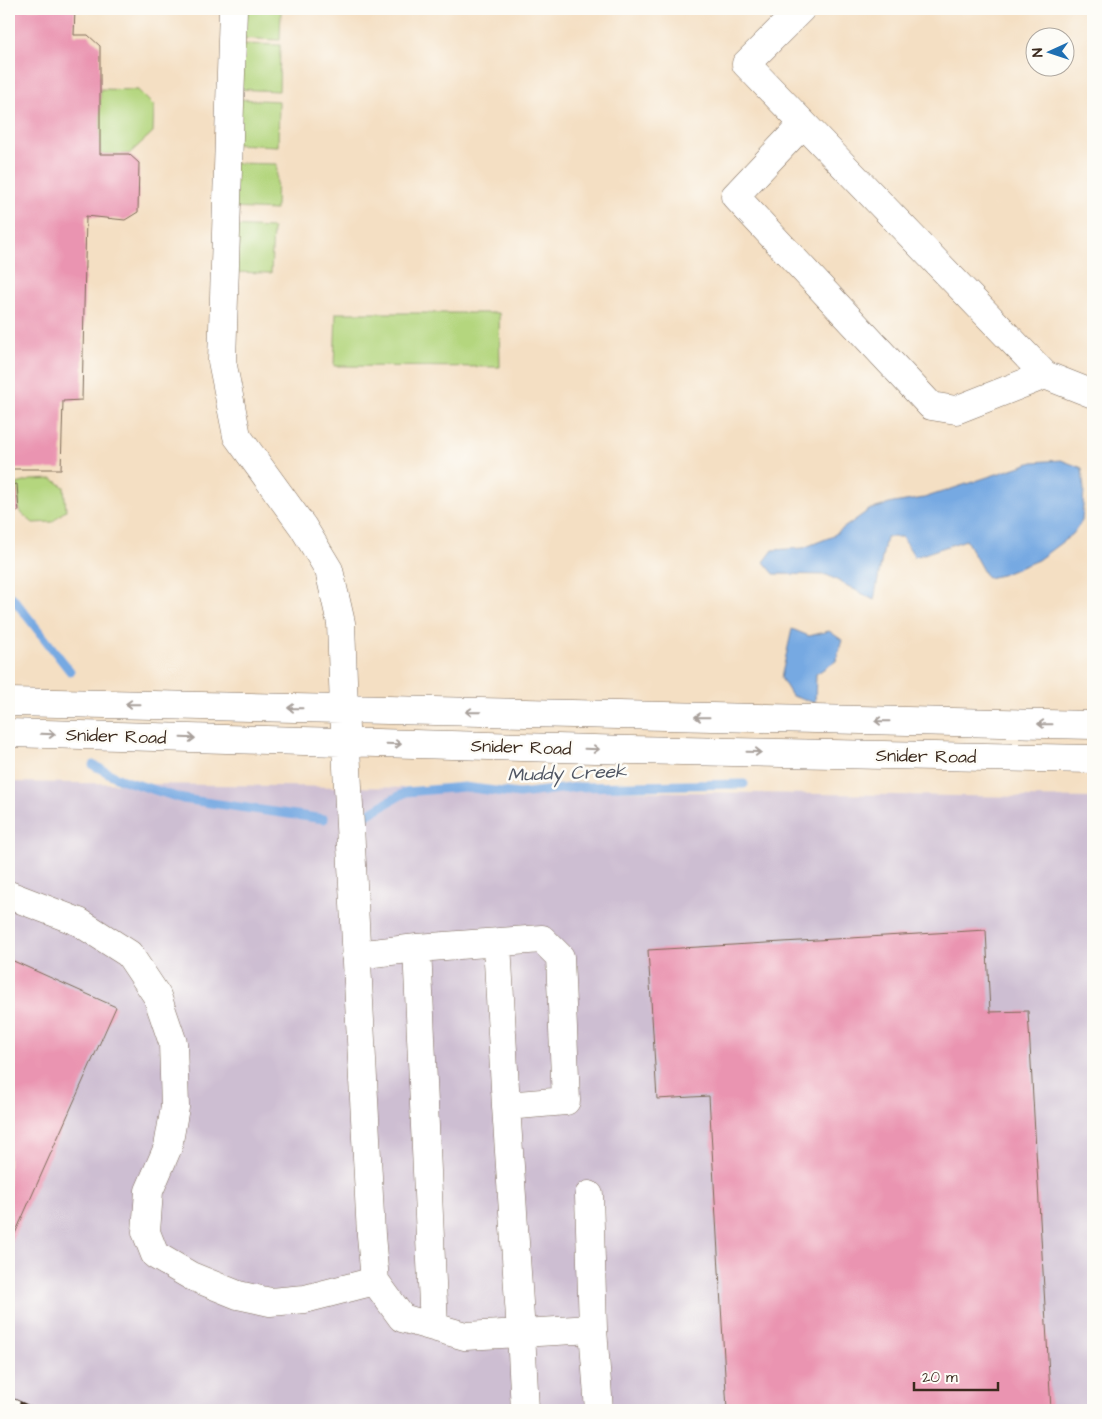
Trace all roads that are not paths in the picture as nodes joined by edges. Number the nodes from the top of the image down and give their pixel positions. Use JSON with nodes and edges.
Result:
{"nodes":[{"id":1,"x":233,"y":9,"type":"edge"},
{"id":2,"x":802,"y":9,"type":"edge"},
{"id":3,"x":803,"y":124,"type":"junction"},
{"id":4,"x":1045,"y":375,"type":"junction"},
{"id":5,"x":1093,"y":394,"type":"edge"},
{"id":6,"x":9,"y":702,"type":"edge"},
{"id":7,"x":344,"y":709,"type":"junction"},
{"id":8,"x":1093,"y":725,"type":"edge"},
{"id":9,"x":9,"y":733,"type":"edge"},
{"id":10,"x":346,"y":742,"type":"junction"},
{"id":11,"x":1093,"y":759,"type":"edge"},
{"id":12,"x":9,"y":895,"type":"edge"},
{"id":13,"x":497,"y":943,"type":"junction"},
{"id":14,"x":417,"y":948,"type":"junction"},
{"id":15,"x":356,"y":955,"type":"junction"},
{"id":16,"x":506,"y":1106,"type":"junction"},
{"id":17,"x":589,"y":1195,"type":"dead end"},
{"id":18,"x":375,"y":1281,"type":"junction"},
{"id":19,"x":434,"y":1327,"type":"junction"},
{"id":20,"x":593,"y":1329,"type":"junction"},
{"id":21,"x":521,"y":1334,"type":"junction"},
{"id":22,"x":524,"y":1410,"type":"edge"},
{"id":23,"x":599,"y":1410,"type":"edge"}],
"edges":[{"from":1,"to":7,"type":"street"},
{"from":2,"to":3,"type":"street"},
{"from":3,"to":4,"type":"street"},
{"from":3,"to":4,"type":"street"},
{"from":4,"to":5,"type":"street"},
{"from":7,"to":6,"type":"street","name":"Snider Road","one_way":true},
{"from":8,"to":7,"type":"street","name":"Snider Road","one_way":true},
{"from":7,"to":10,"type":"street"},
{"from":9,"to":10,"type":"street","name":"Snider Road","one_way":true},
{"from":10,"to":11,"type":"street","name":"Snider Road","one_way":true},
{"from":10,"to":15,"type":"street"},
{"from":12,"to":18,"type":"street"},
{"from":13,"to":14,"type":"street"},
{"from":13,"to":16,"type":"street"},
{"from":13,"to":16,"type":"street"},
{"from":14,"to":15,"type":"street"},
{"from":14,"to":19,"type":"street"},
{"from":15,"to":18,"type":"street"},
{"from":16,"to":21,"type":"street"},
{"from":17,"to":20,"type":"street"},
{"from":18,"to":19,"type":"street"},
{"from":19,"to":21,"type":"street"},
{"from":20,"to":21,"type":"street"},
{"from":20,"to":23,"type":"street"},
{"from":21,"to":22,"type":"street"}]}
